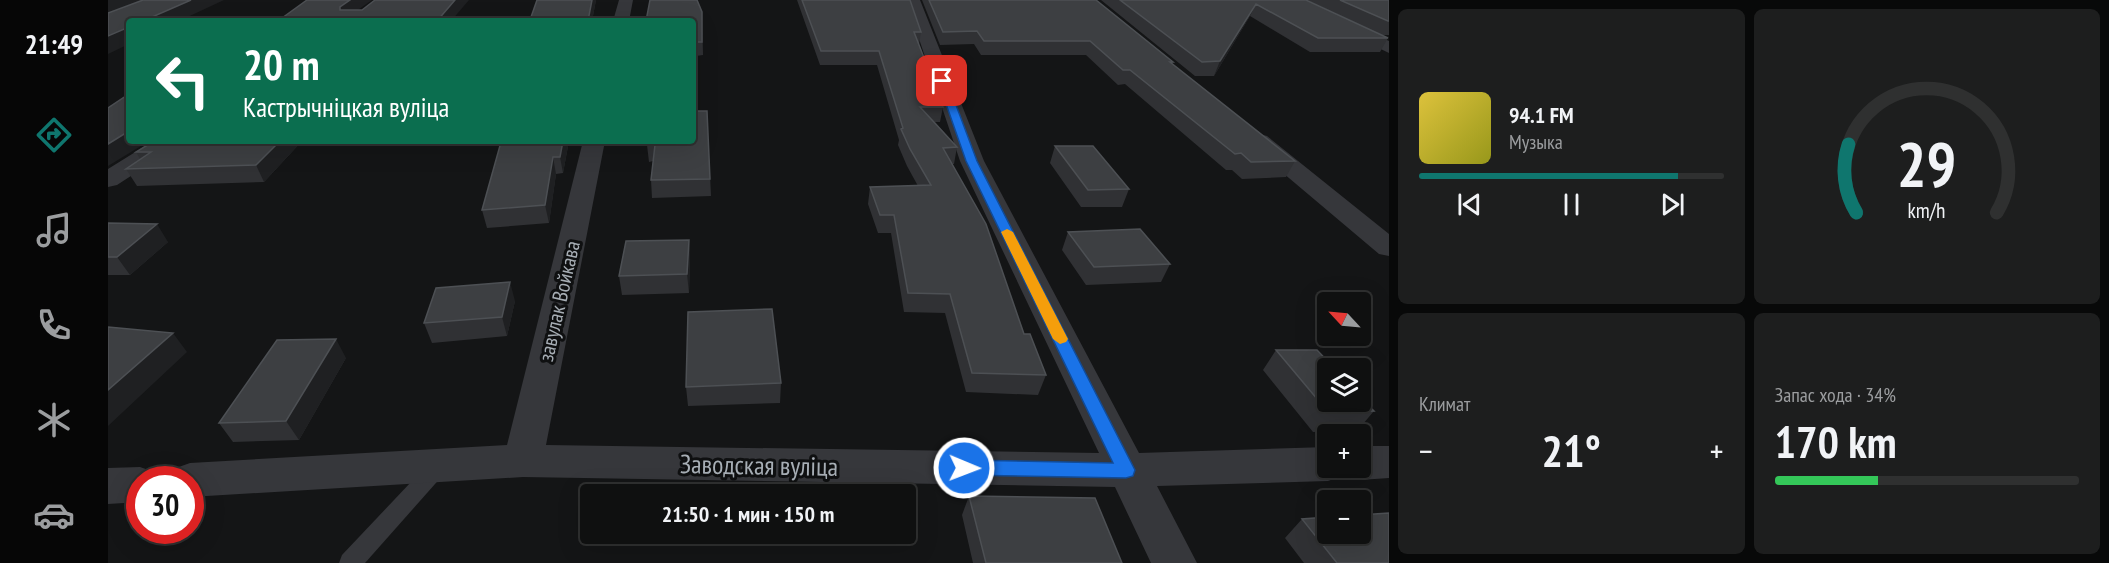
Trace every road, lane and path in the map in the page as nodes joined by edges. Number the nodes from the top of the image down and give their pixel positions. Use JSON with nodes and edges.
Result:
{"nodes":[{"id":1,"x":626,"y":0,"type":"edge"},
{"id":2,"x":913,"y":0,"type":"edge"},
{"id":3,"x":1290,"y":0,"type":"edge"},
{"id":4,"x":622,"y":18,"type":"edge"},
{"id":5,"x":1389,"y":48,"type":"edge"},
{"id":6,"x":1243,"y":128,"type":"edge"},
{"id":7,"x":164,"y":144,"type":"edge"},
{"id":8,"x":593,"y":144,"type":"edge"},
{"id":9,"x":108,"y":180,"type":"edge"},
{"id":10,"x":1389,"y":248,"type":"edge"},
{"id":11,"x":523,"y":461,"type":"junction"},
{"id":12,"x":1389,"y":462,"type":"edge"},
{"id":13,"x":1371,"y":463,"type":"edge"},
{"id":14,"x":440,"y":464,"type":"junction"},
{"id":15,"x":1317,"y":464,"type":"edge"},
{"id":16,"x":1126,"y":470,"type":"junction"},
{"id":17,"x":204,"y":479,"type":"edge"},
{"id":18,"x":126,"y":485,"type":"edge"},
{"id":19,"x":108,"y":486,"type":"edge"},
{"id":20,"x":350,"y":563,"type":"edge"},
{"id":21,"x":1174,"y":563,"type":"edge"}],
"edges":[{"from":1,"to":4,"type":"street"},
{"from":2,"to":16,"type":"street"},
{"from":3,"to":5,"type":"street"},
{"from":6,"to":10,"type":"street"},
{"from":7,"to":9,"type":"street"},
{"from":8,"to":11,"type":"street","name":"завулак Войкава"},
{"from":11,"to":14,"type":"street","name":"Заводская вуліца"},
{"from":11,"to":16,"type":"street","name":"Заводская вуліца"},
{"from":12,"to":13,"type":"street"},
{"from":14,"to":17,"type":"street","name":"Заводская вуліца"},
{"from":14,"to":20,"type":"lane"},
{"from":15,"to":16,"type":"street","name":"Заводская вуліца"},
{"from":16,"to":21,"type":"street"},
{"from":18,"to":19,"type":"street"}]}
